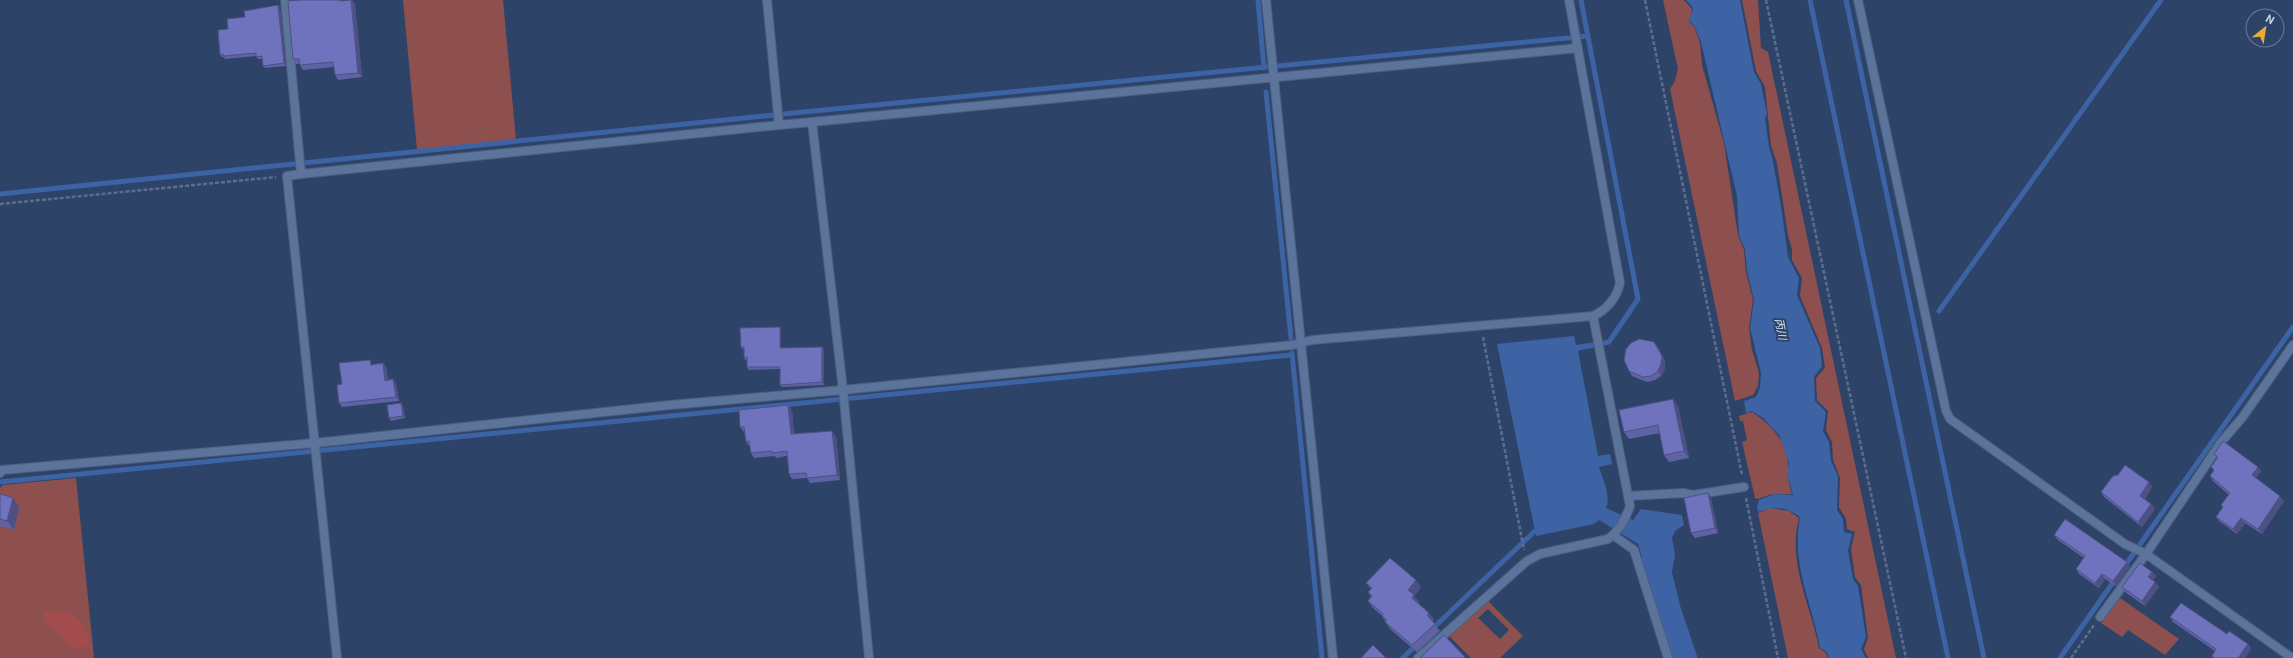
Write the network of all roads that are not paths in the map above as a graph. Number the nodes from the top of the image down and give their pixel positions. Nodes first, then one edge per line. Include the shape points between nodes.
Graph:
1 (285, 0) edge
2 (766, 0) edge
3 (1266, 0) edge
4 (1569, 0) edge
5 (1858, 0) edge
6 (1576, 41) junction
7 (1273, 71) junction
8 (778, 119) junction
9 (812, 122) junction
10 (301, 167) junction
11 (1593, 316) junction
12 (1301, 343) junction
13 (2293, 345) edge
14 (843, 396) junction
15 (316, 449) junction
16 (0, 473) edge
17 (1744, 487) road end
18 (1628, 496) junction
19 (1615, 533) junction
20 (2143, 553) junction
21 (2100, 617) road end
22 (336, 658) edge
23 (869, 658) edge
24 (1333, 658) edge
25 (1418, 658) edge
26 (1668, 658) edge
27 (2292, 658) edge

1 - 10 street
2 - 8 street
3 - 7 street
4 - 6 street
5 - 20 street via 1946,411 1950,419 2132,548
6 - 7 street
6 - 11 street via 1620,283 1604,311
7 - 9 street
7 - 12 street
8 - 9 street
8 - 10 street
9 - 14 street
10 - 15 street via 287,176
11 - 12 street
11 - 18 street
12 - 14 street
12 - 24 street
13 - 20 street
14 - 15 street via 670,405
14 - 23 street
15 - 16 street via 2,470
15 - 22 street
17 - 18 street via 1693,495 1683,493
18 - 19 street via 1630,506
19 - 25 street via 1608,539 1540,554 1527,561
19 - 26 street via 1634,550
20 - 21 street
20 - 27 street

